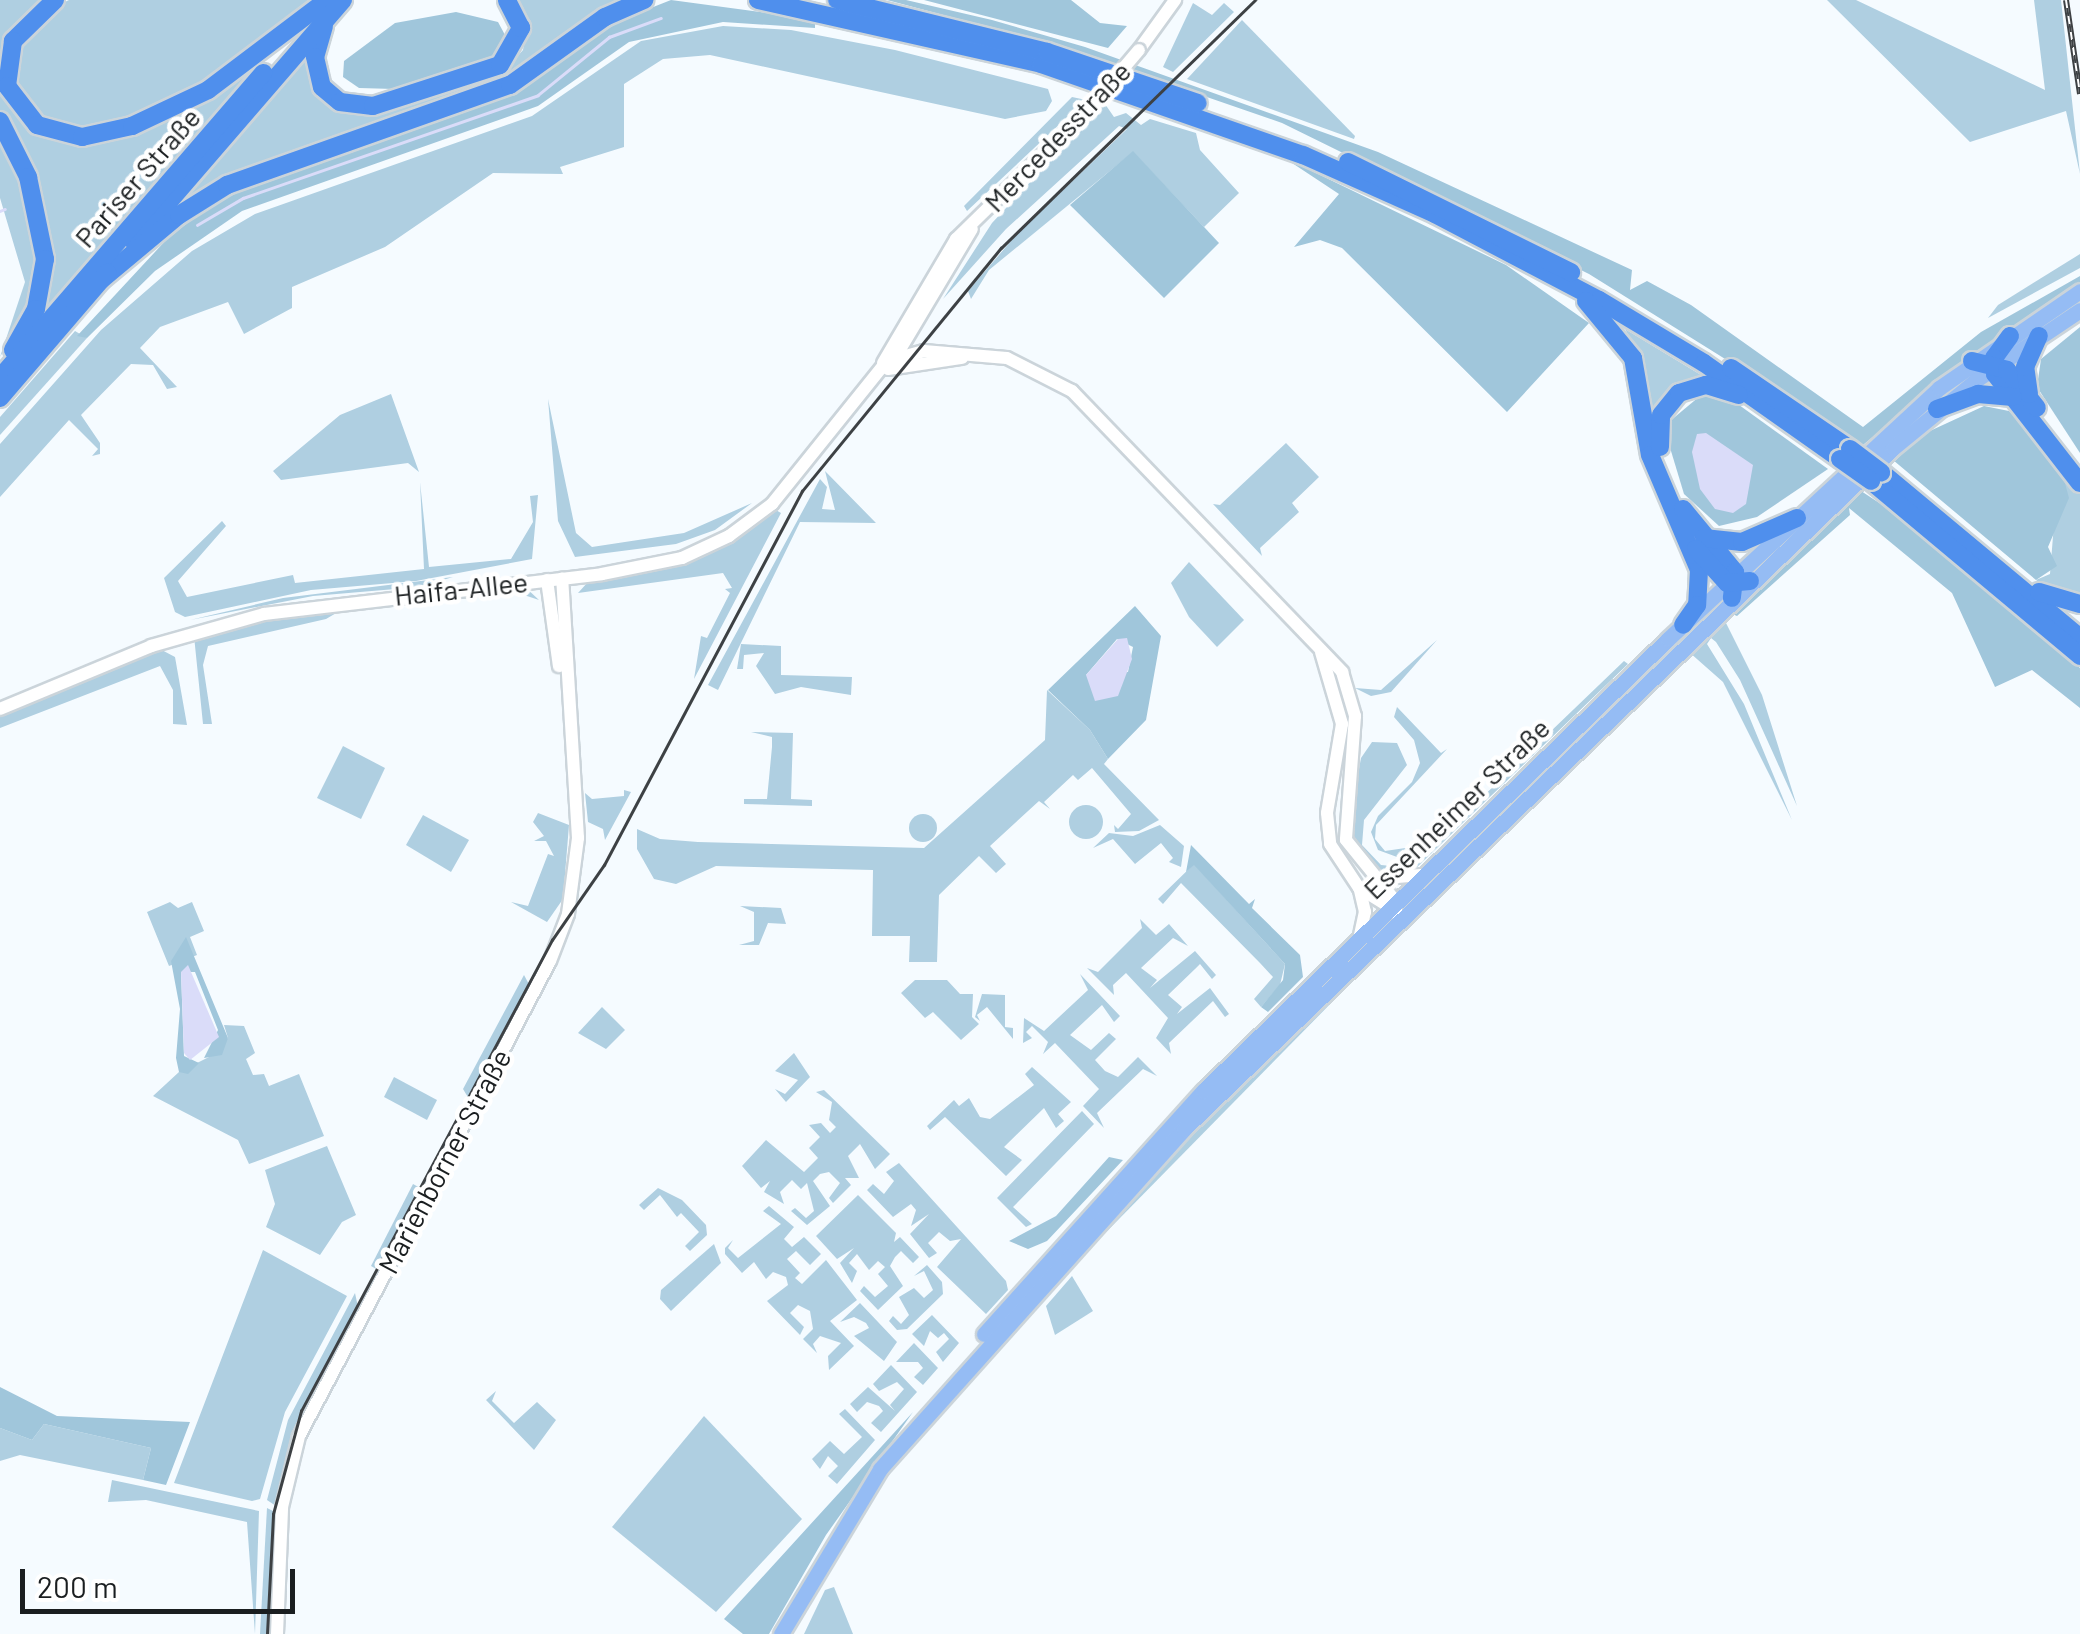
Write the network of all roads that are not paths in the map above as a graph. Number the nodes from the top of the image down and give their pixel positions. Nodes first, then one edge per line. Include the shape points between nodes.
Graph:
1 (55, 0) edge
2 (343, 0) edge
3 (507, 0) edge
4 (644, 0) edge
5 (758, 0) edge
6 (836, 0) edge
7 (1172, 2) edge
8 (324, 10) edge
9 (0, 120) edge
10 (975, 222) junction
11 (101, 280) junction
12 (1568, 284) junction
13 (2080, 291) edge
14 (2080, 310) edge
15 (916, 320) junction
16 (899, 328) junction
17 (2010, 336) junction
18 (2040, 336) junction
19 (934, 350) junction
20 (906, 354) junction
21 (984, 355) junction
22 (1972, 362) junction
23 (1995, 364) junction
24 (882, 369) junction
25 (0, 375) edge
26 (0, 398) edge
27 (2022, 398) junction
28 (1764, 404) junction
29 (1936, 410) junction
30 (1845, 454) junction
31 (2080, 470) edge
32 (1876, 477) junction
33 (2080, 483) edge
34 (1797, 518) junction
35 (1682, 528) junction
36 (1704, 537) junction
37 (2004, 572) junction
38 (562, 578) junction
39 (546, 580) junction
40 (1737, 584) junction
41 (2080, 604) edge
42 (1683, 625) junction
43 (2080, 638) edge
44 (1318, 645) junction
45 (2080, 656) edge
46 (564, 682) junction
47 (0, 709) edge
48 (1421, 876) junction
49 (1374, 880) junction
50 (1359, 888) junction
51 (1395, 911) junction
52 (1360, 935) junction
53 (924, 1418) junction
54 (277, 1634) edge
55 (781, 1634) edge

1 - 8 highway via 18,32 6,76 17,106 37,126 82,137 132,126 208,90
2 - 8 highway
3 - 8 highway via 520,33 500,65 373,106 340,102 317,77
4 - 11 highway via 605,17 510,85 227,185
5 - 12 highway via 972,46 1205,118 1435,214
6 - 30 highway via 1082,63 1372,172 1603,290
7 - 10 street, Mercedesstraße, bridge via 1087,111
8 - 11 highway
8 - 25 highway, Pariser Straße
9 - 25 highway via 28,177 44,259 36,308
10 - 15 street, Mercedesstraße
10 - 16 street, Mercedesstraße via 947,250
11 - 26 highway, Pariser Straße
12 - 28 highway
12 - 35 highway via 1633,358 1650,455
13 - 17 main road, Essenheimer Straße
14 - 18 main road, Essenheimer Straße
15 - 19 street via 920,337
15 - 20 street, Mercedesstraße
16 - 20 street
16 - 24 street, Mercedesstraße
17 - 22 main road, Essenheimer Straße
17 - 23 highway
18 - 23 main road, Essenheimer Straße
18 - 27 highway via 2025,367
19 - 20 street, Haifa-Allee
19 - 21 street, Haifa-Allee
20 - 21 street, Haifa-Allee
20 - 24 street, Haifa-Allee
20 - 24 street, Mercedesstraße
21 - 44 street, Haifa-Allee via 1028,363 1072,391
22 - 23 highway
22 - 34 main road, Essenheimer Straße
23 - 27 highway
23 - 29 main road, Essenheimer Straße
24 - 38 street, Haifa-Allee via 772,504 729,536 653,566
27 - 29 highway via 1978,394
27 - 31 highway
27 - 33 highway
28 - 30 highway
28 - 36 highway via 1699,386 1673,398 1661,416 1666,468
29 - 40 main road, Essenheimer Straße
30 - 32 highway, bridge
32 - 37 highway
32 - 45 highway
34 - 36 highway via 1742,542
34 - 40 main road, Essenheimer Straße
35 - 40 highway
35 - 42 highway via 1700,588
36 - 40 highway
37 - 41 highway via 2051,600
37 - 43 highway
38 - 39 street, Haifa-Allee
38 - 46 street, Marienborner Straße
39 - 46 street, Marienborner Straße
39 - 47 street, Haifa-Allee via 334,601 247,618 150,646
40 - 42 main road, Essenheimer Straße
40 - 51 main road, Essenheimer Straße
42 - 48 main road, Essenheimer Straße
44 - 49 street, Haifa-Allee via 1342,672 1353,700 1344,830 1354,857
44 - 50 street, Haifa-Allee via 1341,714 1330,844
46 - 54 street, Marienborner Straße via 578,847 568,914 550,961 306,1421 282,1507
48 - 49 street
48 - 51 main road, Essenheimer Straße
49 - 51 street, Haifa-Allee
50 - 51 street, Haifa-Allee
50 - 52 street via 1365,912
51 - 52 main road, Essenheimer Straße
51 - 53 main road, Essenheimer Straße via 1136,1178
52 - 53 main road, Essenheimer Straße via 1081,1219 948,1378
53 - 55 main road, Essenheimer Straße via 850,1514

